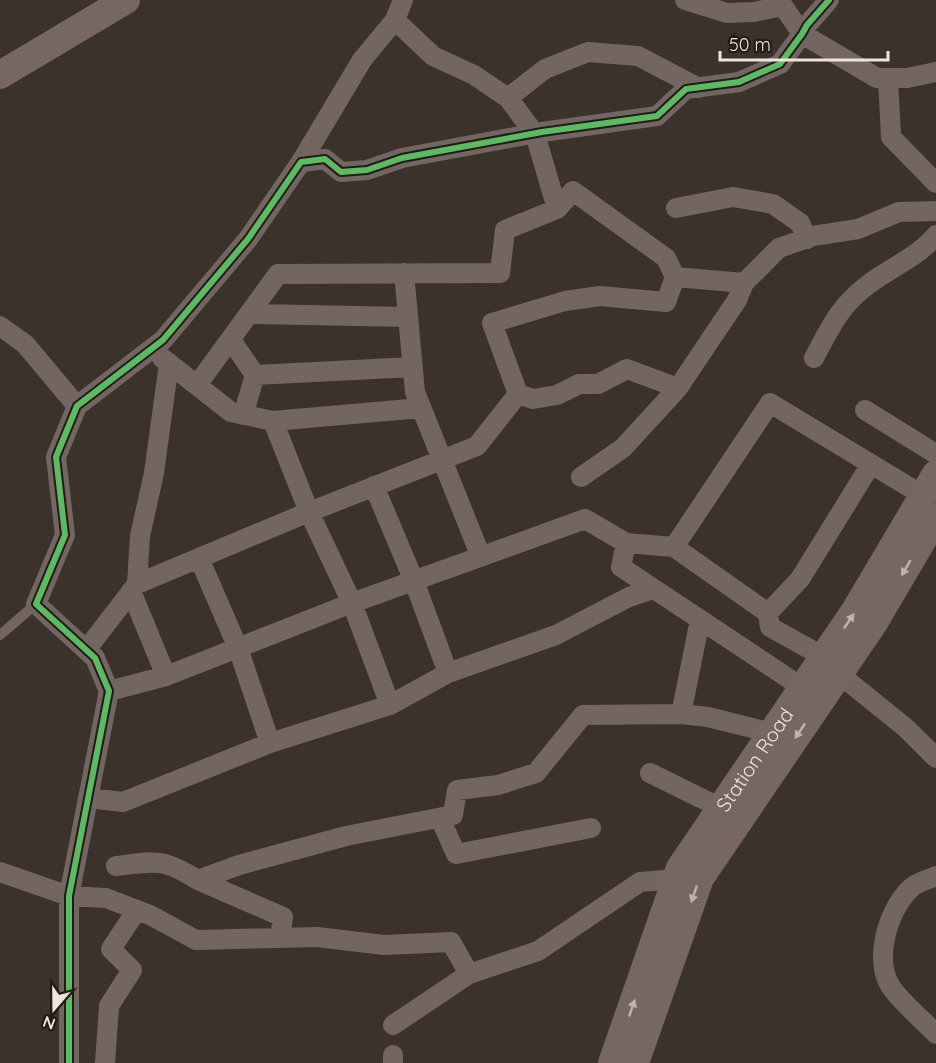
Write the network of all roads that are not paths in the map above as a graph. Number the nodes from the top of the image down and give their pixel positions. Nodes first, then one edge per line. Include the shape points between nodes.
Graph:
1 (403, 0) edge
2 (685, 0) edge
3 (829, 0) edge
4 (118, 2) edge
5 (781, 3) edge
6 (396, 20) junction
7 (802, 34) junction
8 (936, 72) edge
9 (0, 75) edge
10 (888, 78) junction
11 (699, 88) junction
12 (507, 98) junction
13 (535, 134) junction
14 (301, 162) junction
15 (936, 183) edge
16 (676, 208) dead end
17 (557, 209) junction
18 (936, 211) edge
19 (936, 235) edge
20 (807, 239) junction
21 (404, 273) junction
22 (675, 277) junction
23 (744, 283) junction
24 (249, 314) junction
25 (408, 317) junction
26 (0, 326) edge
27 (231, 340) junction
28 (151, 349) junction
29 (814, 358) dead end
30 (169, 363) junction
31 (413, 367) junction
32 (255, 375) junction
33 (197, 385) junction
34 (678, 388) junction
35 (518, 394) junction
36 (77, 406) junction
37 (422, 408) junction
38 (865, 410) dead end
39 (243, 415) junction
40 (273, 421) junction
41 (936, 454) edge
42 (441, 459) junction
43 (871, 464) junction
44 (581, 477) dead end
45 (374, 486) junction
46 (932, 496) edge
47 (309, 512) junction
48 (626, 543) junction
49 (674, 547) junction
50 (481, 557) junction
51 (199, 558) junction
52 (414, 581) junction
53 (134, 588) junction
54 (653, 589) junction
55 (352, 603) junction
56 (36, 604) junction
57 (768, 613) junction
58 (700, 620) junction
59 (0, 635) edge
60 (237, 648) junction
61 (86, 650) junction
62 (831, 665) junction
63 (448, 673) junction
64 (166, 676) junction
65 (803, 688) junction
66 (109, 691) junction
67 (390, 705) junction
68 (681, 714) junction
69 (772, 733) junction
70 (270, 743) junction
71 (936, 758) edge
72 (650, 773) dead end
73 (89, 798) junction
74 (722, 808) junction
75 (440, 818) junction
76 (591, 828) dead end
77 (116, 866) dead end
78 (0, 872) edge
79 (936, 876) edge
80 (676, 879) junction
81 (198, 880) junction
82 (69, 896) junction
83 (137, 910) junction
84 (280, 937) junction
85 (469, 974) junction
86 (393, 1025) dead end
87 (936, 1034) edge
88 (69, 1063) edge
89 (105, 1063) edge
90 (612, 1063) edge
91 (635, 1063) edge

1 - 6 street
2 - 5 street via 727,13 754,12
3 - 7 street
4 - 9 street
5 - 7 street
6 - 12 street via 433,56 474,75
6 - 14 street via 362,60
7 - 10 street via 877,78
7 - 11 street via 780,64 739,82
8 - 10 street
10 - 15 street via 891,137
11 - 12 street via 638,56 588,51 545,69
11 - 13 street via 686,89 657,116
12 - 13 street
13 - 14 street via 402,158 367,170 341,172 325,159
13 - 17 street
14 - 28 street via 248,238 163,340
16 - 20 street via 734,197 773,204 800,223
17 - 21 street via 506,230 500,273
17 - 22 street via 573,191 666,258
18 - 20 street via 899,212 858,229
19 - 29 street via 916,255 870,283 844,305
20 - 23 street via 779,248
21 - 24 street via 278,274
21 - 25 street
22 - 23 street
22 - 35 street via 666,302 600,296 565,301 492,323
23 - 34 street
24 - 25 street
24 - 27 street
25 - 31 street
26 - 36 street via 25,345
27 - 32 street
27 - 33 street
28 - 30 street
28 - 36 street
30 - 33 street
30 - 53 street
31 - 32 street
31 - 37 street via 415,392
32 - 39 street
33 - 39 street via 231,412
34 - 35 street via 627,369 598,384 579,384 557,395 533,399
34 - 44 street via 623,448
35 - 42 street via 477,446
36 - 56 street via 56,458 65,535
37 - 40 street
37 - 42 street
38 - 41 street
39 - 40 street
40 - 47 street
42 - 45 street
42 - 50 street
43 - 46 street
43 - 49 street via 770,403
43 - 57 street via 800,579
45 - 47 street
45 - 52 street
46 - 62 street, Station Road via 875,621
47 - 51 street
47 - 55 street
48 - 49 street
48 - 50 street via 585,519
48 - 54 street via 621,567
49 - 57 street
50 - 52 street
51 - 53 street
51 - 60 street
52 - 55 street
52 - 63 street
53 - 61 street
53 - 64 street
54 - 58 street
54 - 63 street via 629,597 556,635
55 - 60 street
55 - 67 street
56 - 59 lane
56 - 61 street
57 - 62 street via 771,627
58 - 65 street
58 - 68 street
60 - 64 street
60 - 70 street
61 - 66 street via 95,658
62 - 65 street, Station Road
62 - 71 street
62 -> 91 street, Station Road via 700,878
63 - 67 street
64 - 66 street
65 - 69 street, Station Road
66 - 73 street
67 - 70 street
68 - 69 street
68 - 75 street via 583,715 536,773 498,785 457,790 453,815
69 - 74 street, Station Road
70 - 73 street via 123,802
72 - 74 street
73 - 82 street
74 - 80 street, Station Road
75 - 76 street via 456,854
75 - 81 street via 346,836
77 - 81 street via 157,861 175,866
78 - 82 street
79 - 87 street via 912,886 898,902 889,922 883,954 890,986
80 - 85 street via 640,882 538,951
90 -> 80 street, Station Road
81 - 84 street via 283,917
82 - 83 street via 106,898
82 - 88 street
83 - 84 street via 196,940
83 - 89 street via 111,949 132,970 109,1006
84 - 85 street via 384,945 451,942
85 - 86 street

